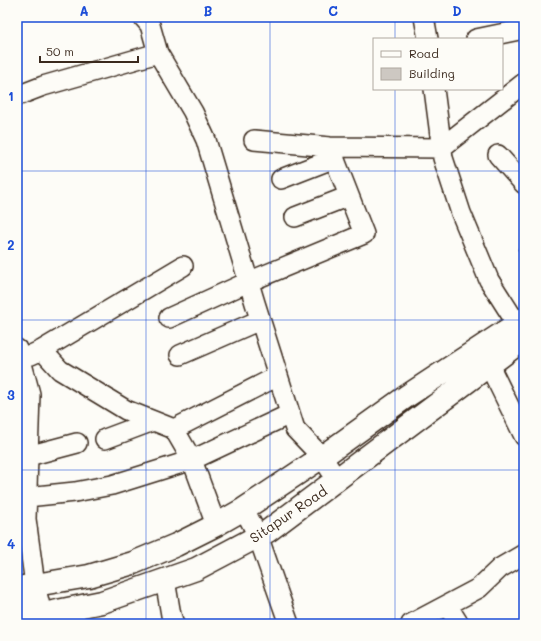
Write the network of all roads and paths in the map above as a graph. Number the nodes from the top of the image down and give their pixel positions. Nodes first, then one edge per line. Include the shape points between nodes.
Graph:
1 (143, 17) edge
2 (424, 17) edge
3 (524, 29) edge
4 (428, 38) edge
5 (481, 38) edge
6 (158, 53) junction
7 (524, 83) edge
8 (434, 90) edge
9 (17, 96) edge
10 (254, 140) dead end
11 (441, 148) junction
12 (332, 152) junction
13 (498, 155) dead end
14 (281, 179) dead end
15 (524, 184) edge
16 (349, 196) junction
17 (295, 217) dead end
18 (183, 266) dead end
19 (248, 282) junction
20 (169, 318) dead end
21 (260, 320) junction
22 (522, 327) edge
23 (42, 350) junction
24 (180, 355) dead end
25 (18, 357) edge
26 (489, 365) junction
27 (278, 376) junction
28 (290, 414) junction
29 (153, 421) junction
30 (174, 429) junction
31 (524, 436) edge
32 (104, 439) dead end
33 (77, 443) dead end
34 (28, 456) junction
35 (322, 458) junction
36 (192, 460) junction
37 (337, 480) junction
38 (27, 497) junction
39 (244, 509) junction
40 (216, 525) junction
41 (258, 536) junction
42 (524, 554) edge
43 (165, 580) junction
44 (23, 587) edge
45 (447, 605) junction
46 (73, 616) edge
47 (29, 618) edge
48 (174, 624) edge
49 (289, 624) edge
50 (411, 624) edge
51 (459, 624) edge

1 - 6 street via 150,25
2 - 4 street
3 - 5 street
6 - 9 street
6 - 19 street via 193,112 206,140
7 - 11 street
8 - 11 street
10 - 12 street
11 - 12 street
11 - 22 street via 461,213 488,280
12 - 14 street
12 - 16 street
13 - 15 street
16 - 17 street
16 - 19 street via 364,234
18 - 23 street
19 - 20 street
19 - 21 street
21 - 24 street
21 - 27 street
22 - 26 main road, Sitapur Road
22 - 35 main road, Sitapur Road via 407,396
23 - 25 street
23 - 29 street via 60,370 126,410
25 - 34 street via 30,394
26 - 31 street
26 - 37 main road, Sitapur Road
27 - 28 street
27 - 30 street
28 - 35 street via 295,429
28 - 36 street
29 - 30 street
29 - 32 street
30 - 36 street
33 - 34 street
34 - 38 street
35 - 37 street
35 - 39 main road, Sitapur Road
36 - 38 street via 112,485
36 - 40 street
37 - 41 main road, Sitapur Road
38 - 44 street
39 - 40 main road, Sitapur Road
39 - 41 street
40 - 44 main road, Sitapur Road via 133,563 89,576
41 - 43 main road, Sitapur Road via 196,569
41 - 49 street
42 - 45 street via 500,568 479,588
43 - 46 main road, Sitapur Road via 102,602
43 - 48 street
44 - 47 street
45 - 50 street
45 - 51 street
46 - 47 main road, Sitapur Road

